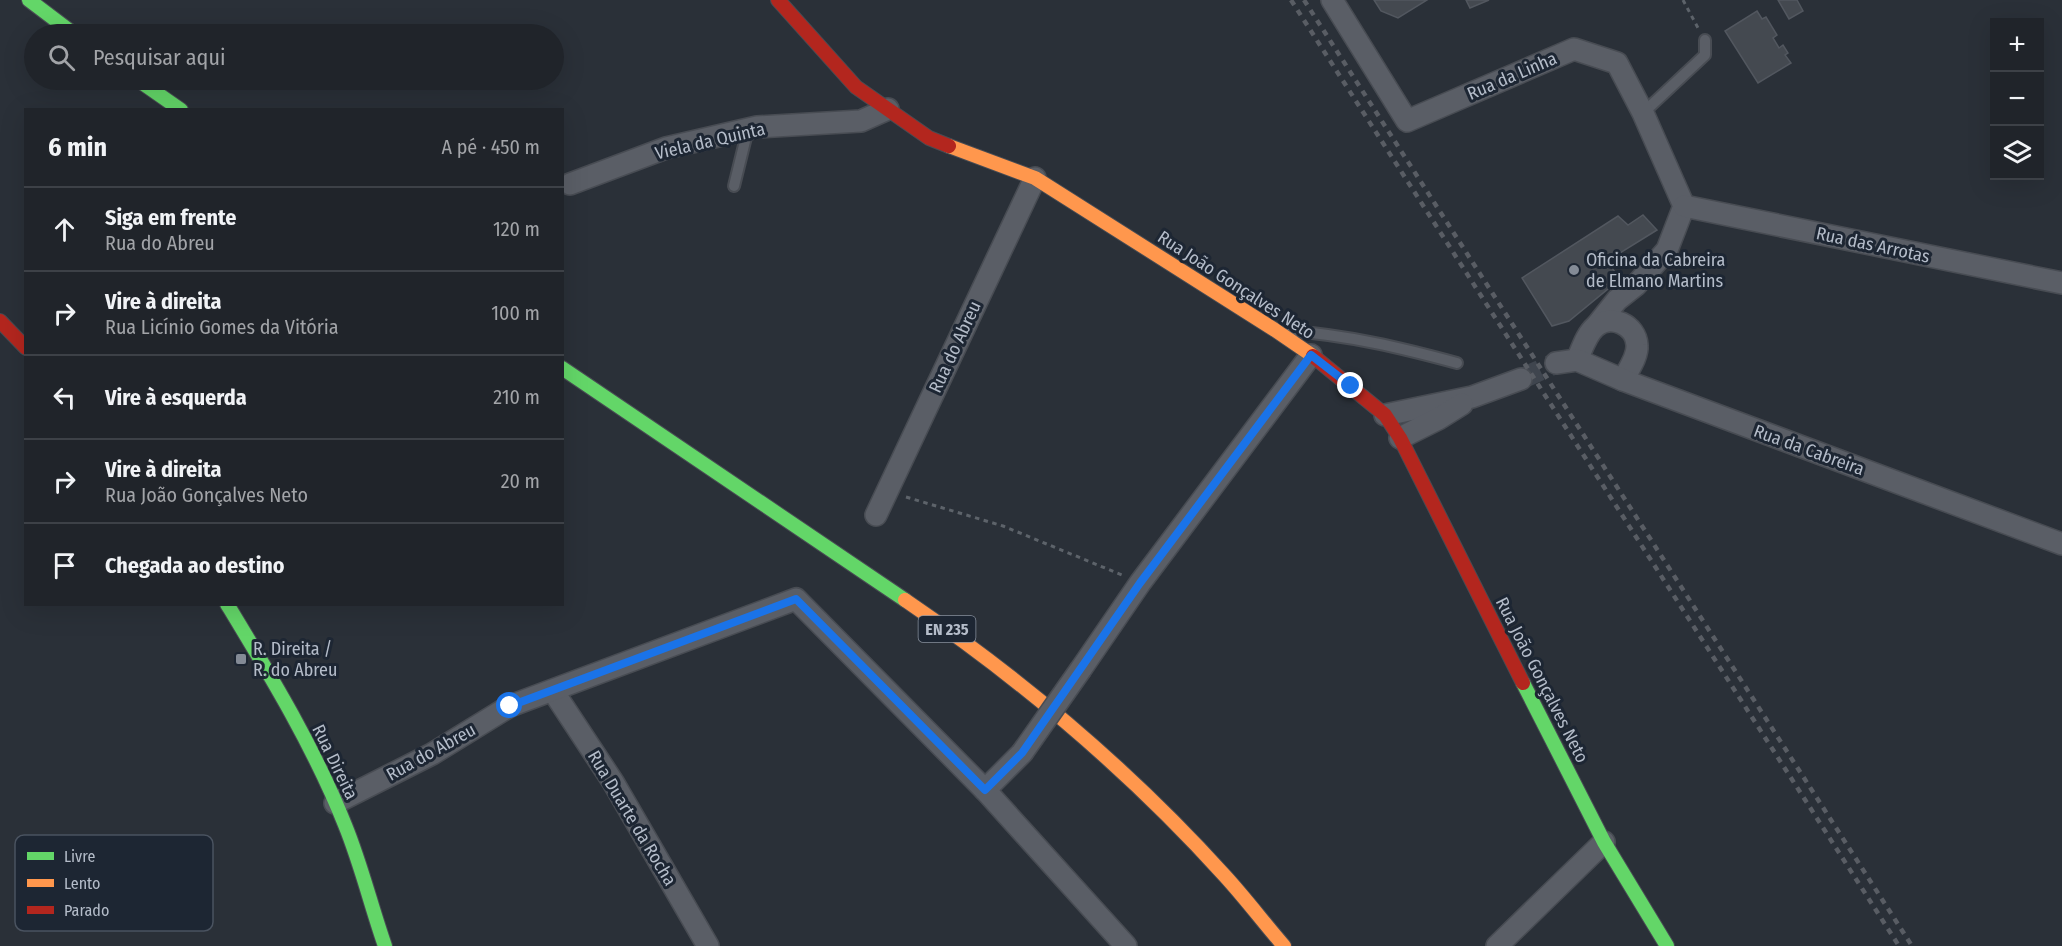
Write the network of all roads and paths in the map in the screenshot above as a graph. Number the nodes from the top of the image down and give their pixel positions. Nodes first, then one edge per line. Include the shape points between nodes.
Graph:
1 (30, 0) edge
2 (778, 0) edge
3 (1332, 0) edge
4 (1683, 0) edge
5 (61, 24) edge
6 (1705, 40) joint
7 (152, 90) edge
8 (178, 108) edge
9 (888, 109) junction
10 (1643, 113) junction
11 (748, 129) junction
12 (1035, 178) junction
13 (570, 184) dead end
14 (734, 186) dead end
15 (1684, 206) junction
16 (2062, 283) edge
17 (1636, 285) junction
18 (0, 321) edge
19 (1597, 325) junction
20 (1629, 327) junction
21 (1275, 330) junction
22 (24, 346) edge
23 (1311, 355) junction
24 (1457, 363) dead end
25 (564, 369) edge
26 (1521, 379) tunnel mouth
27 (1623, 380) junction
28 (1472, 397) junction
29 (1384, 415) junction
30 (1400, 438) junction
31 (887, 491) junction
32 (876, 515) dead end
33 (2062, 544) edge
34 (1140, 583) junction
35 (227, 606) edge
36 (553, 691) junction
37 (985, 790) junction
38 (335, 803) junction
39 (1604, 842) junction
40 (385, 946) edge
41 (708, 946) edge
42 (1126, 946) edge
43 (1284, 946) edge
44 (1497, 946) edge
45 (1667, 946) edge

1 - 5 main road
2 - 9 main road, Rua João Gonçalves Neto via 856,87
3 - 10 street, Rua da Linha via 1407,121 1574,49 1617,63
4 - 6 path
6 - 10 lane via 1705,55
7 - 8 main road
9 - 11 street, Viela da Quinta via 861,121
9 - 12 main road, Rua João Gonçalves Neto via 929,138
10 - 15 street, Rua da Linha
11 - 13 street, Viela da Quinta via 666,148
11 - 14 lane
12 - 21 main road, Rua João Gonçalves Neto
12 - 31 street, Rua do Abreu
15 - 16 street, Rua das Arrotas
15 - 17 street via 1667,250
17 - 19 street via 1617,300
17 - 20 street
18 - 22 main road
19 - 20 street via 1619,321
19 - 27 street, Rua da Cabreira via 1566,361
20 - 27 street via 1638,348
21 - 23 main road, Rua João Gonçalves Neto
21 - 24 lane via 1328,333
23 - 29 main road, Rua João Gonçalves Neto
23 - 34 street
25 - 43 main road, EN 235 via 944,627 1063,719 1225,876
26 - 28 street
27 - 33 street, Rua da Cabreira
28 - 29 street
28 - 30 street
29 - 30 main road, Rua João Gonçalves Neto
30 - 39 main road, Rua João Gonçalves Neto
31 - 32 street, Rua do Abreu
31 - 34 path via 1003,526
34 - 37 street, bridge via 1022,753
35 - 38 main road, Rua Direita via 312,750
36 - 37 street, Rua do Abreu via 796,599
36 - 38 street, Rua do Abreu via 510,706 432,754
36 - 41 street, Rua Duarte da Rocha via 613,782
37 - 42 street
38 - 40 main road, Rua Direita
39 - 44 street
39 - 45 main road, Rua João Gonçalves Neto

